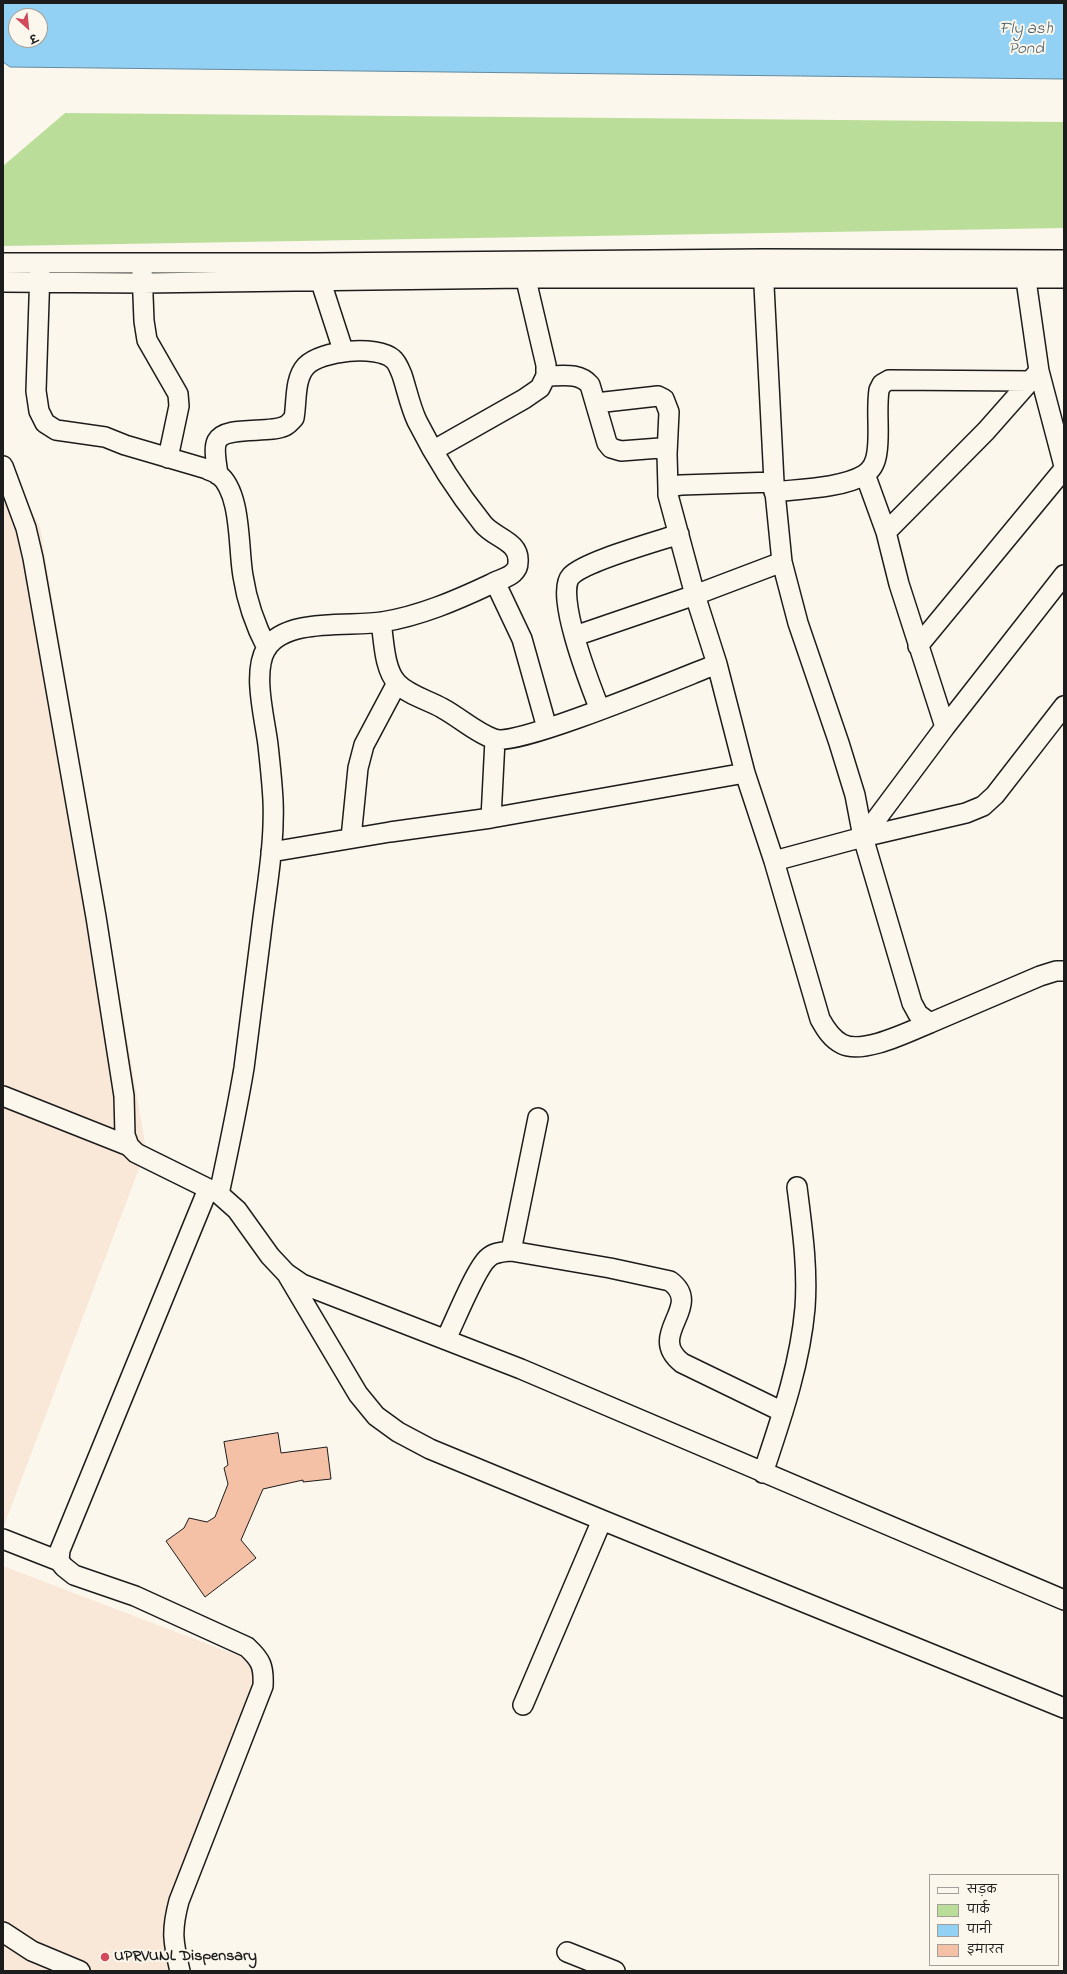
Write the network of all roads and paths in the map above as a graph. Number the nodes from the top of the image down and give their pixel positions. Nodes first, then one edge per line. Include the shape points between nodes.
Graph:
1 (763, 259) junction
2 (1064, 260) edge
3 (3, 263) edge
4 (40, 263) junction
5 (141, 263) junction
6 (315, 263) junction
7 (1024, 269) junction
8 (523, 270) junction
9 (763, 278) junction
10 (1064, 278) edge
11 (3, 282) edge
12 (40, 282) junction
13 (319, 282) junction
14 (142, 283) junction
15 (343, 350) junction
16 (546, 376) junction
17 (1035, 376) junction
18 (596, 403) junction
19 (434, 450) junction
20 (667, 454) junction
21 (168, 458) junction
22 (3, 466) edge
23 (1064, 468) edge
24 (865, 474) junction
25 (218, 475) junction
26 (774, 487) junction
27 (668, 489) junction
28 (886, 532) junction
29 (679, 534) junction
30 (782, 562) junction
31 (1064, 575) edge
32 (495, 582) junction
33 (695, 595) junction
34 (381, 622) junction
35 (576, 636) junction
36 (918, 646) junction
37 (267, 648) junction
38 (716, 664) junction
39 (397, 683) junction
40 (1064, 706) edge
41 (600, 710) junction
42 (945, 727) junction
43 (547, 728) junction
44 (495, 740) junction
45 (745, 773) junction
46 (491, 818) junction
47 (863, 837) junction
48 (351, 838) junction
49 (271, 852) junction
50 (774, 861) junction
51 (1064, 971) edge
52 (930, 1023) junction
53 (3, 1096) edge
54 (538, 1118) dead end
55 (129, 1146) junction
56 (797, 1187) dead end
57 (214, 1191) junction
58 (511, 1251) junction
59 (286, 1273) junction
60 (446, 1339) junction
61 (783, 1412) junction
62 (763, 1473) junction
63 (602, 1520) junction
64 (3, 1539) edge
65 (59, 1561) junction
66 (1064, 1600) edge
67 (523, 1705) dead end
68 (1064, 1708) edge
69 (3, 1932) edge
70 (567, 1952) dead end
71 (80, 1971) edge
72 (180, 1971) edge
73 (615, 1971) edge

1 - 7 street
1 - 8 street
1 - 9 street
2 - 7 street
3 - 4 street
4 - 5 street
4 - 12 street
5 - 6 street
5 - 14 street
6 - 8 street
6 - 13 street
7 - 9 street
7 - 10 street
7 - 17 street
8 - 9 street
8 - 13 street
8 - 16 street via 546,364
9 - 26 street
11 - 12 street
12 - 14 street
12 - 21 street via 36,391 39,411 46,423 56,430 105,437
13 - 14 street
13 - 15 street
14 - 21 street via 147,340 178,394 179,406
15 - 19 street via 380,353 393,358 401,371 417,420
15 - 25 street via 319,357 306,366 298,381 294,418 286,426 274,430 226,433 221,436 216,448
16 - 18 street via 576,376 585,379 590,385
16 - 19 street via 540,388 524,400
17 - 23 street
17 - 24 street via 889,380 882,384 879,390 877,452 874,466
17 - 28 street via 986,431
18 - 20 street via 607,443 611,448 621,451 660,448
18 - 20 street via 658,396 664,400 669,412
19 - 32 street via 472,510 488,530 511,544 517,551 518,567 512,574
20 - 27 street
21 - 25 street via 207,469
22 - 55 street via 26,528 33,558 96,918 124,1096 125,1135
23 - 36 street
24 - 26 street via 839,483
24 - 28 street
25 - 37 street via 228,488 235,505 248,602 258,632
26 - 27 street via 681,485
26 - 30 street
27 - 29 street
28 - 36 street
29 - 33 street
29 - 35 street via 595,563 570,577 566,588 566,604
30 - 33 street
30 - 47 street via 798,622 839,742
31 - 42 street
32 - 34 street via 416,614
32 - 43 street via 522,639
33 - 35 street
33 - 38 street
34 - 37 street via 294,630 278,638
34 - 39 street via 390,670
35 - 41 street via 583,666
36 - 42 street
37 - 49 street via 261,668 260,689 273,802
38 - 41 street
38 - 45 street
39 - 44 street via 458,716
39 - 48 street via 364,745 358,768
40 - 47 street via 995,795 983,806 966,813
41 - 43 street
42 - 47 street
43 - 44 street via 518,737
44 - 46 street
45 - 46 street
45 - 50 street
46 - 48 street
47 - 50 street
47 - 52 street via 912,1003 918,1014
48 - 49 street
49 - 57 street via 244,1068 234,1126
50 - 52 street via 820,1020 829,1035 844,1045 864,1047
51 - 52 street via 1040,976
53 - 55 street
54 - 58 street
55 - 57 street via 136,1153
56 - 61 street via 806,1261 805,1307 800,1349
57 - 59 street via 237,1210 270,1256
57 - 65 street via 60,1550
58 - 60 street via 498,1252 487,1258
58 - 61 street via 610,1268 670,1282 681,1295 678,1314 669,1338 668,1347 674,1357
59 - 60 street via 302,1284
59 - 63 street via 358,1394 376,1416 398,1432 430,1449
60 - 62 street
61 - 62 street
62 - 66 street
63 - 67 street
63 - 68 street
64 - 65 street
65 - 72 street via 74,1575 135,1596 247,1647 259,1658 264,1672 263,1686 173,1922 173,1941
69 - 71 street via 32,1951
70 - 73 street

